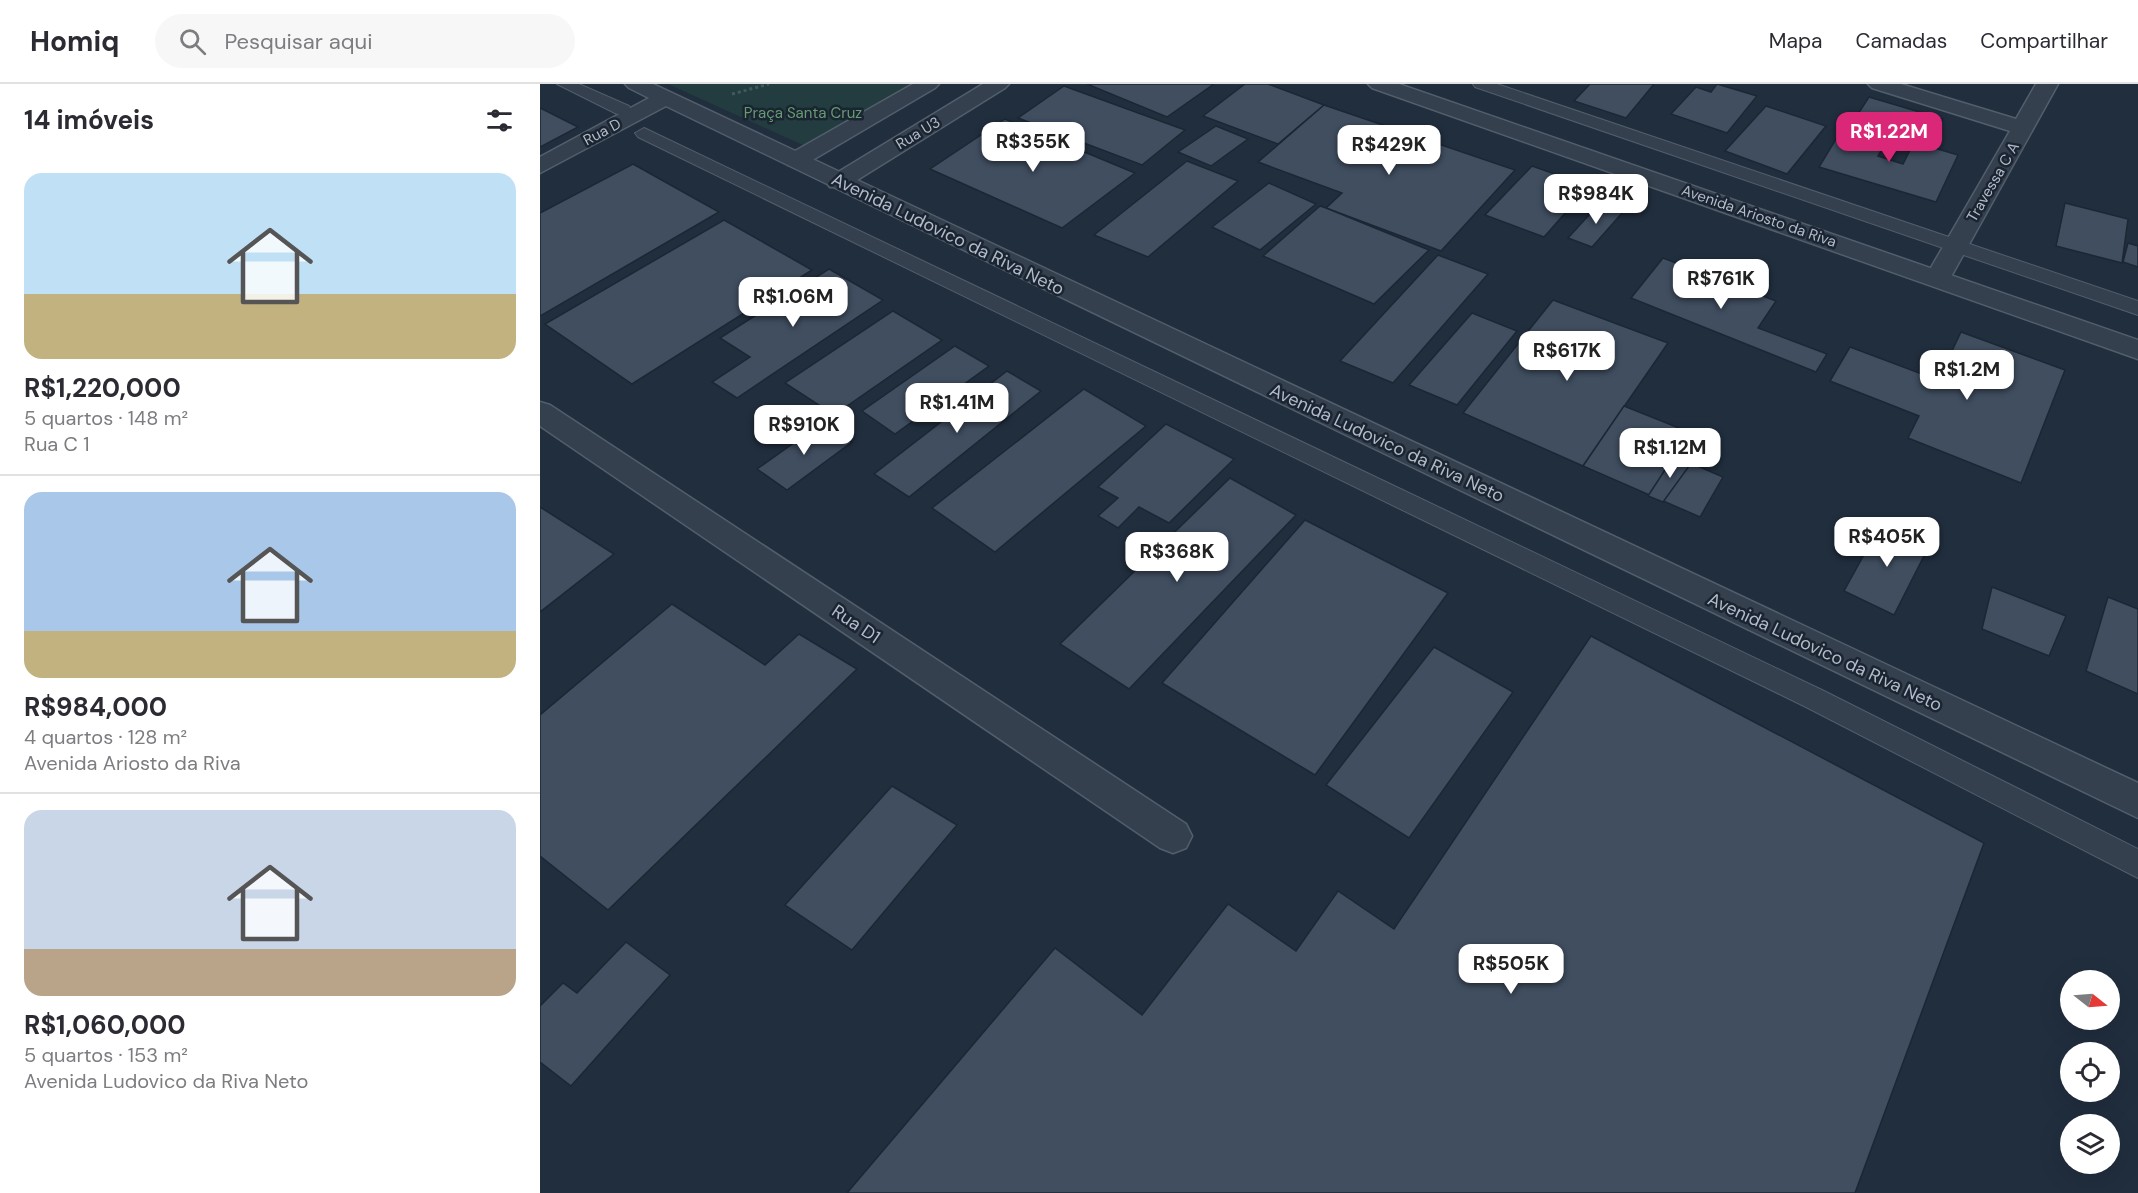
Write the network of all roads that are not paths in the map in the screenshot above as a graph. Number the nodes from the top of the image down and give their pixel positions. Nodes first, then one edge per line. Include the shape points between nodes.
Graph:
1 (565, 84) edge
2 (636, 84) edge
3 (928, 84) edge
4 (998, 84) edge
5 (1379, 84) edge
6 (1481, 84) edge
7 (1879, 84) edge
8 (2047, 84) edge
9 (665, 98) junction
10 (623, 110) dead end
11 (2023, 128) junction
12 (644, 133) dead end
13 (796, 160) junction
14 (540, 165) edge
15 (838, 182) junction
16 (1956, 246) junction
17 (1938, 278) junction
18 (2138, 308) edge
19 (2138, 350) edge
20 (540, 412) edge
21 (2138, 801) edge
22 (1173, 836) dead end
23 (2138, 864) edge

1 - 10 street
2 - 9 street, Avenida Ludovico da Riva Neto
3 - 13 street
4 - 15 street, Rua U3
5 - 17 street, Avenida Ariosto da Riva
6 - 16 street
7 - 11 street
8 - 11 street, Travessa C A
9 - 13 street, Avenida Ludovico da Riva Neto
9 - 14 street, Rua D
11 - 16 street, Travessa C A
12 - 23 street via 1815,699
13 - 15 street, Avenida Ludovico da Riva Neto
15 - 21 street, Avenida Ludovico da Riva Neto
16 - 17 street, Travessa C A
16 - 18 street
17 - 19 street, Avenida Ariosto da Riva
20 - 22 street, Rua D1

